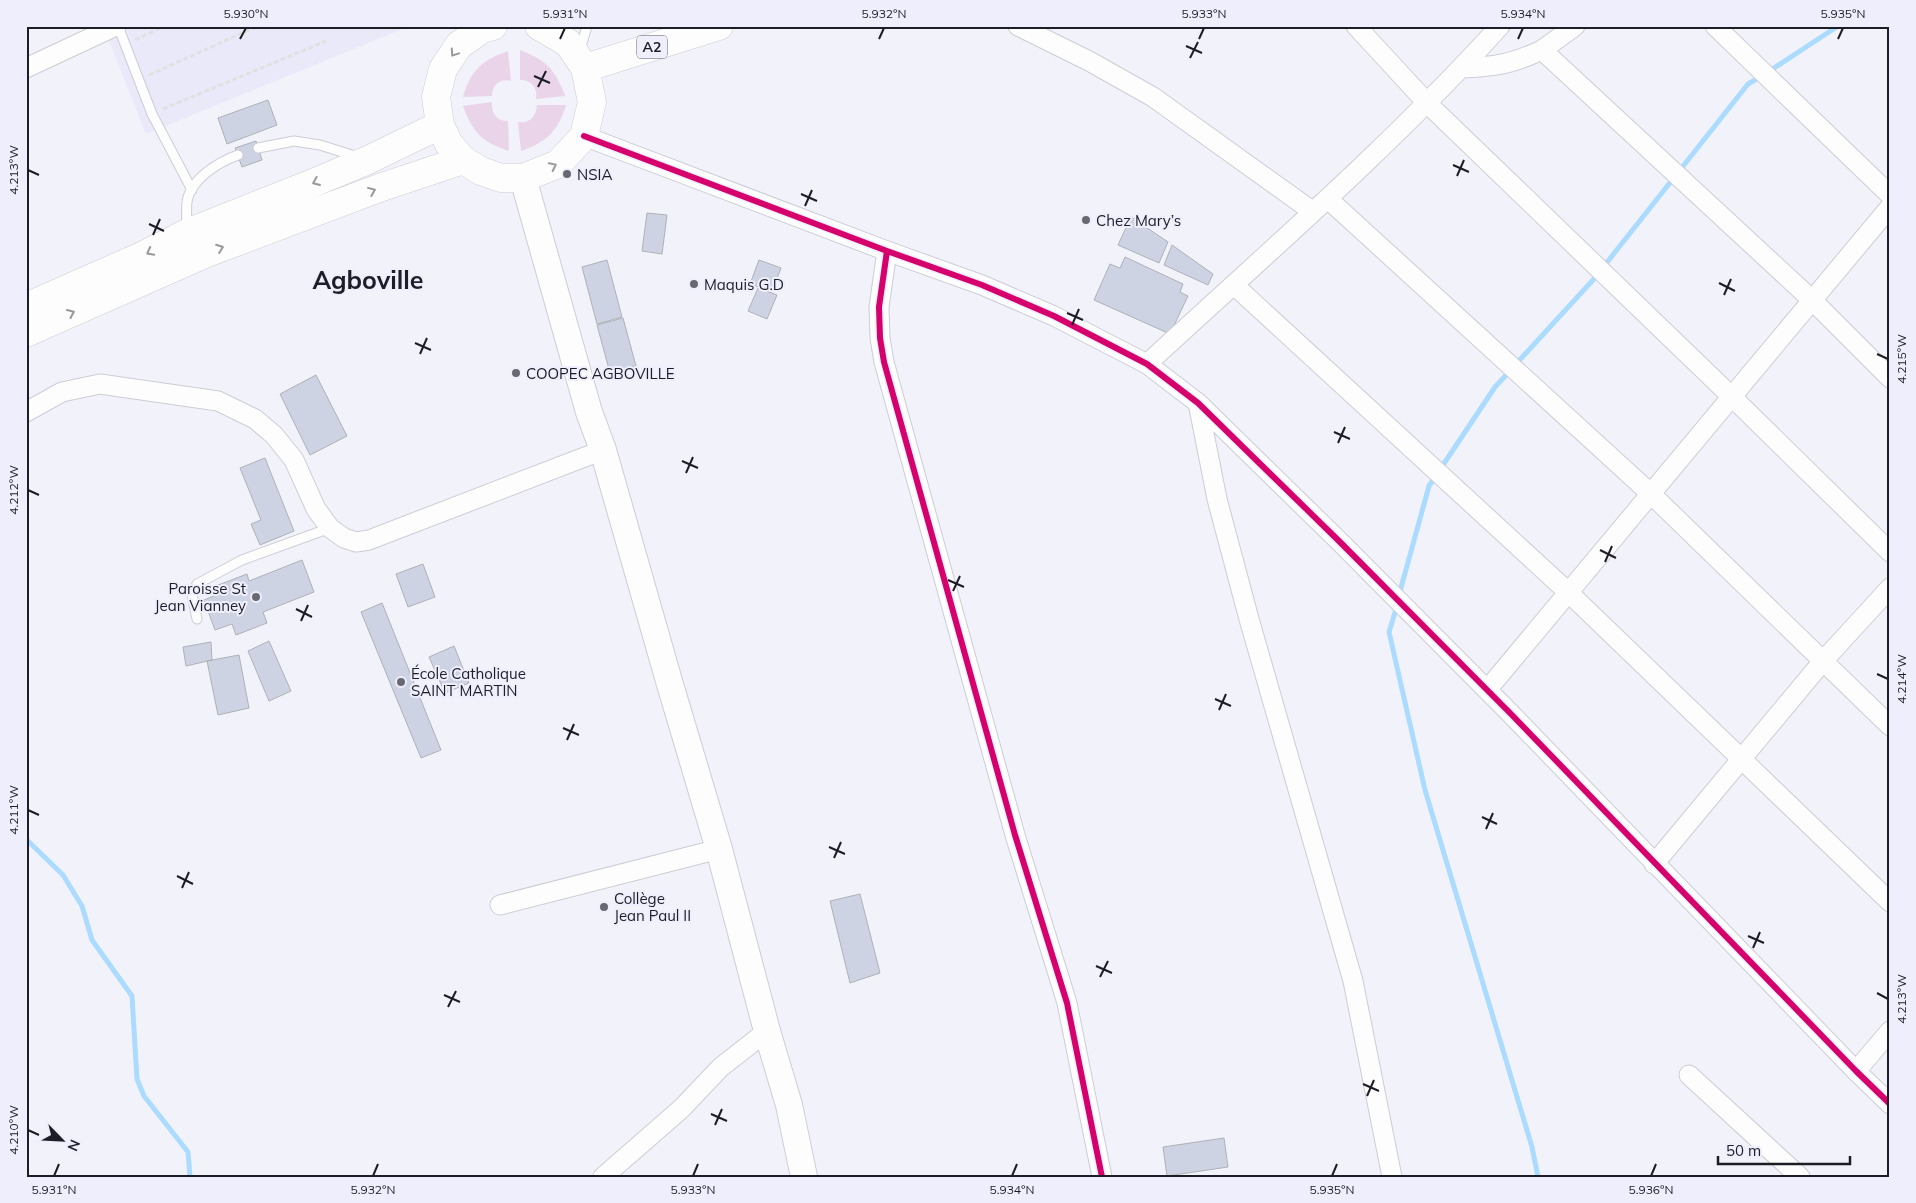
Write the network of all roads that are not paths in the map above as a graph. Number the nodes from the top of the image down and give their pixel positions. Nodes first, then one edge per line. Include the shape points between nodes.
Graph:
1 (117, 26) edge
2 (539, 26) edge
3 (587, 26) edge
4 (719, 26) edge
5 (1018, 26) edge
6 (1356, 26) edge
7 (1500, 26) edge
8 (1575, 26) edge
9 (1715, 26) edge
10 (486, 27) edge
11 (1542, 50) junction
12 (581, 62) junction
13 (26, 68) edge
14 (1461, 68) junction
15 (1428, 104) junction
16 (440, 125) junction
17 (584, 136) junction
18 (258, 148) dead end
19 (238, 156) dead end
20 (368, 160) junction
21 (464, 160) junction
22 (522, 178) junction
23 (192, 190) junction
24 (1890, 195) edge
25 (1328, 199) junction
26 (1890, 207) edge
27 (1312, 211) junction
28 (187, 233) junction
29 (887, 251) junction
30 (1234, 285) junction
31 (1812, 300) junction
32 (26, 307) edge
33 (26, 333) edge
34 (1147, 364) junction
35 (1890, 378) edge
36 (1731, 396) junction
37 (1198, 403) junction
38 (26, 412) edge
39 (603, 450) junction
40 (1650, 493) junction
41 (330, 528) junction
42 (1890, 552) edge
43 (1890, 588) edge
44 (1568, 592) junction
45 (197, 618) dead end
46 (1823, 661) junction
47 (1487, 690) junction
48 (1890, 726) edge
49 (1741, 759) junction
50 (719, 849) junction
51 (1654, 864) junction
52 (1890, 902) edge
53 (500, 905) dead end
54 (1890, 1031) edge
55 (767, 1032) junction
56 (1856, 1071) junction
57 (1689, 1075) dead end
58 (1890, 1104) edge
59 (603, 1177) edge
60 (804, 1177) edge
61 (1102, 1177) edge
62 (1392, 1177) edge
63 (1800, 1177) edge

1 - 13 street
1 - 23 lane via 152,114
2 - 12 main road via 568,43
3 - 12 lane
4 - 12 main road, A2
5 - 27 street via 1090,61 1153,97
6 - 15 street
7 - 14 street
8 - 11 street
9 - 24 street
10 -> 16 main road via 459,45 443,69 436,97
11 - 14 street via 1495,67
11 - 31 street
12 - 17 main road via 592,102
14 - 15 street
15 - 25 street
15 - 36 street
16 - 20 main road
16 - 21 main road via 449,144
22 -> 17 main road via 558,164
17 - 29 street
18 - 20 lane via 294,141 320,145
19 - 23 lane via 205,173
20 -> 28 main road
21 - 22 main road via 501,178
33 -> 21 main road via 207,253 382,187
22 - 39 main road
23 - 28 lane via 187,200
25 - 27 street
25 - 40 street
26 - 31 street
27 - 30 street
28 -> 32 main road
29 - 34 street via 991,288
29 - 61 street via 879,307 884,362 1015,834 1067,1003
30 - 34 street
30 - 44 street
31 - 35 street
31 - 36 street
34 - 37 street
36 - 40 street
36 - 42 street
37 - 47 street
37 - 62 street via 1217,500 1353,981
38 - 41 street via 62,392 100,384 218,401 255,419 274,435 294,460 316,509
39 - 41 street via 368,540 356,542
39 - 50 main road
40 - 44 street
40 - 46 street
41 - 45 lane via 242,560 197,584 192,595
43 - 46 street
44 - 47 street
44 - 49 street
46 - 48 street
46 - 49 street
47 - 51 street
49 - 51 street
49 - 52 street
50 - 53 street
50 - 55 main road
51 - 56 street
54 - 56 street
55 - 59 street via 721,1066 681,1109
55 - 60 main road via 789,1105
56 - 58 street
57 - 63 street

